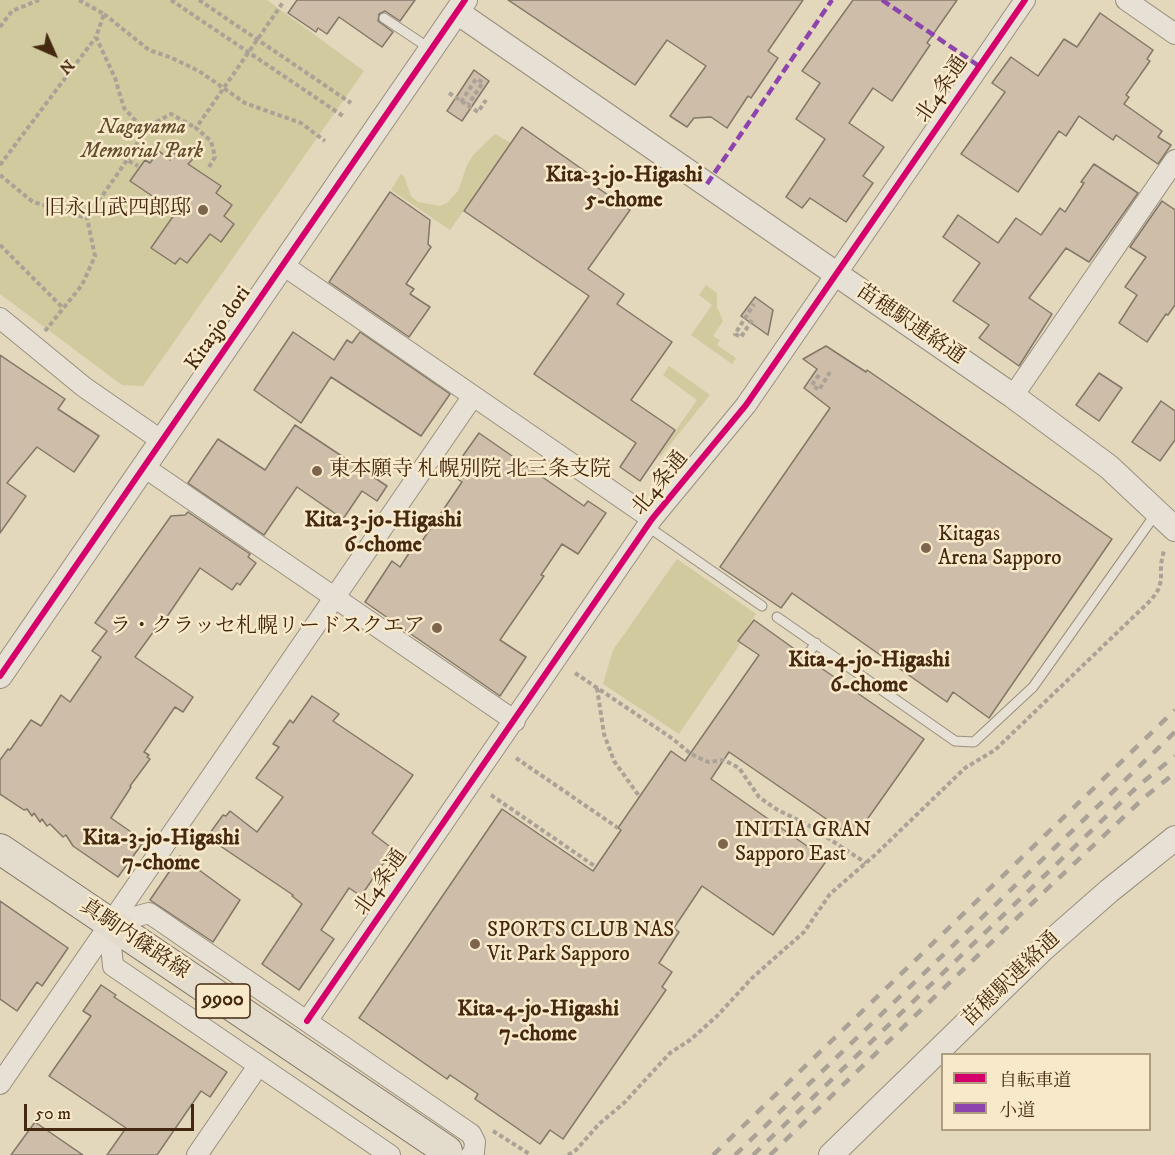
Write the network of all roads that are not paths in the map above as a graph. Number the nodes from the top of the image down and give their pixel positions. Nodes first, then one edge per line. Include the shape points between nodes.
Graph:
1 (1024, 0) edge
2 (1126, 0) edge
3 (461, 6) edge
4 (384, 18) dead end
5 (1175, 34) edge
6 (431, 50) junction
7 (1175, 160) edge
8 (283, 266) junction
9 (837, 275) junction
10 (0, 318) edge
11 (473, 396) junction
12 (1013, 396) junction
13 (162, 441) junction
14 (144, 467) junction
15 (1170, 522) edge
16 (650, 523) junction
17 (334, 597) junction
18 (762, 606) dead end
19 (777, 617) dead end
20 (816, 644) junction
21 (806, 657) dead end
22 (0, 676) edge
23 (515, 721) junction
24 (1175, 838) edge
25 (0, 849) edge
26 (109, 924) junction
27 (307, 1021) junction
28 (258, 1066) junction
29 (0, 1084) edge
30 (459, 1153) edge
31 (197, 1155) edge
32 (390, 1155) edge
33 (831, 1155) edge

1 - 9 street, 北4条通
2 - 5 street
3 - 6 street, Kita3jo dori
3 - 9 street, 苗穂駅連絡通
4 - 6 lane
6 - 8 street, Kita3jo dori
7 - 12 street
8 - 11 street
8 - 13 street, Kita3jo dori
9 - 12 street, 苗穂駅連絡通
9 - 16 street, 北4条通 via 746,405
10 - 13 street via 84,387
11 - 16 street
11 - 17 street
12 - 15 street, 苗穂駅連絡通 via 1109,467
13 - 14 street, Kita3jo dori
14 - 17 street
14 - 22 street, Kita3jo dori
15 - 20 lane via 1033,687 974,742 955,741
16 - 18 lane
16 - 23 street, 北4条通
17 - 23 street
17 - 26 street
19 - 20 lane
20 - 21 lane
23 - 27 street, 北4条通
24 - 33 street, 苗穂駅連絡通 via 1044,948
25 - 26 main road, 真駒内篠路線 / 9900
26 - 27 street via 149,913
26 - 28 street via 113,966
26 - 29 street
26 - 30 main road, 真駒内篠路線 / 9900
27 - 30 street via 471,1134 474,1152
28 - 31 street
28 - 32 street

